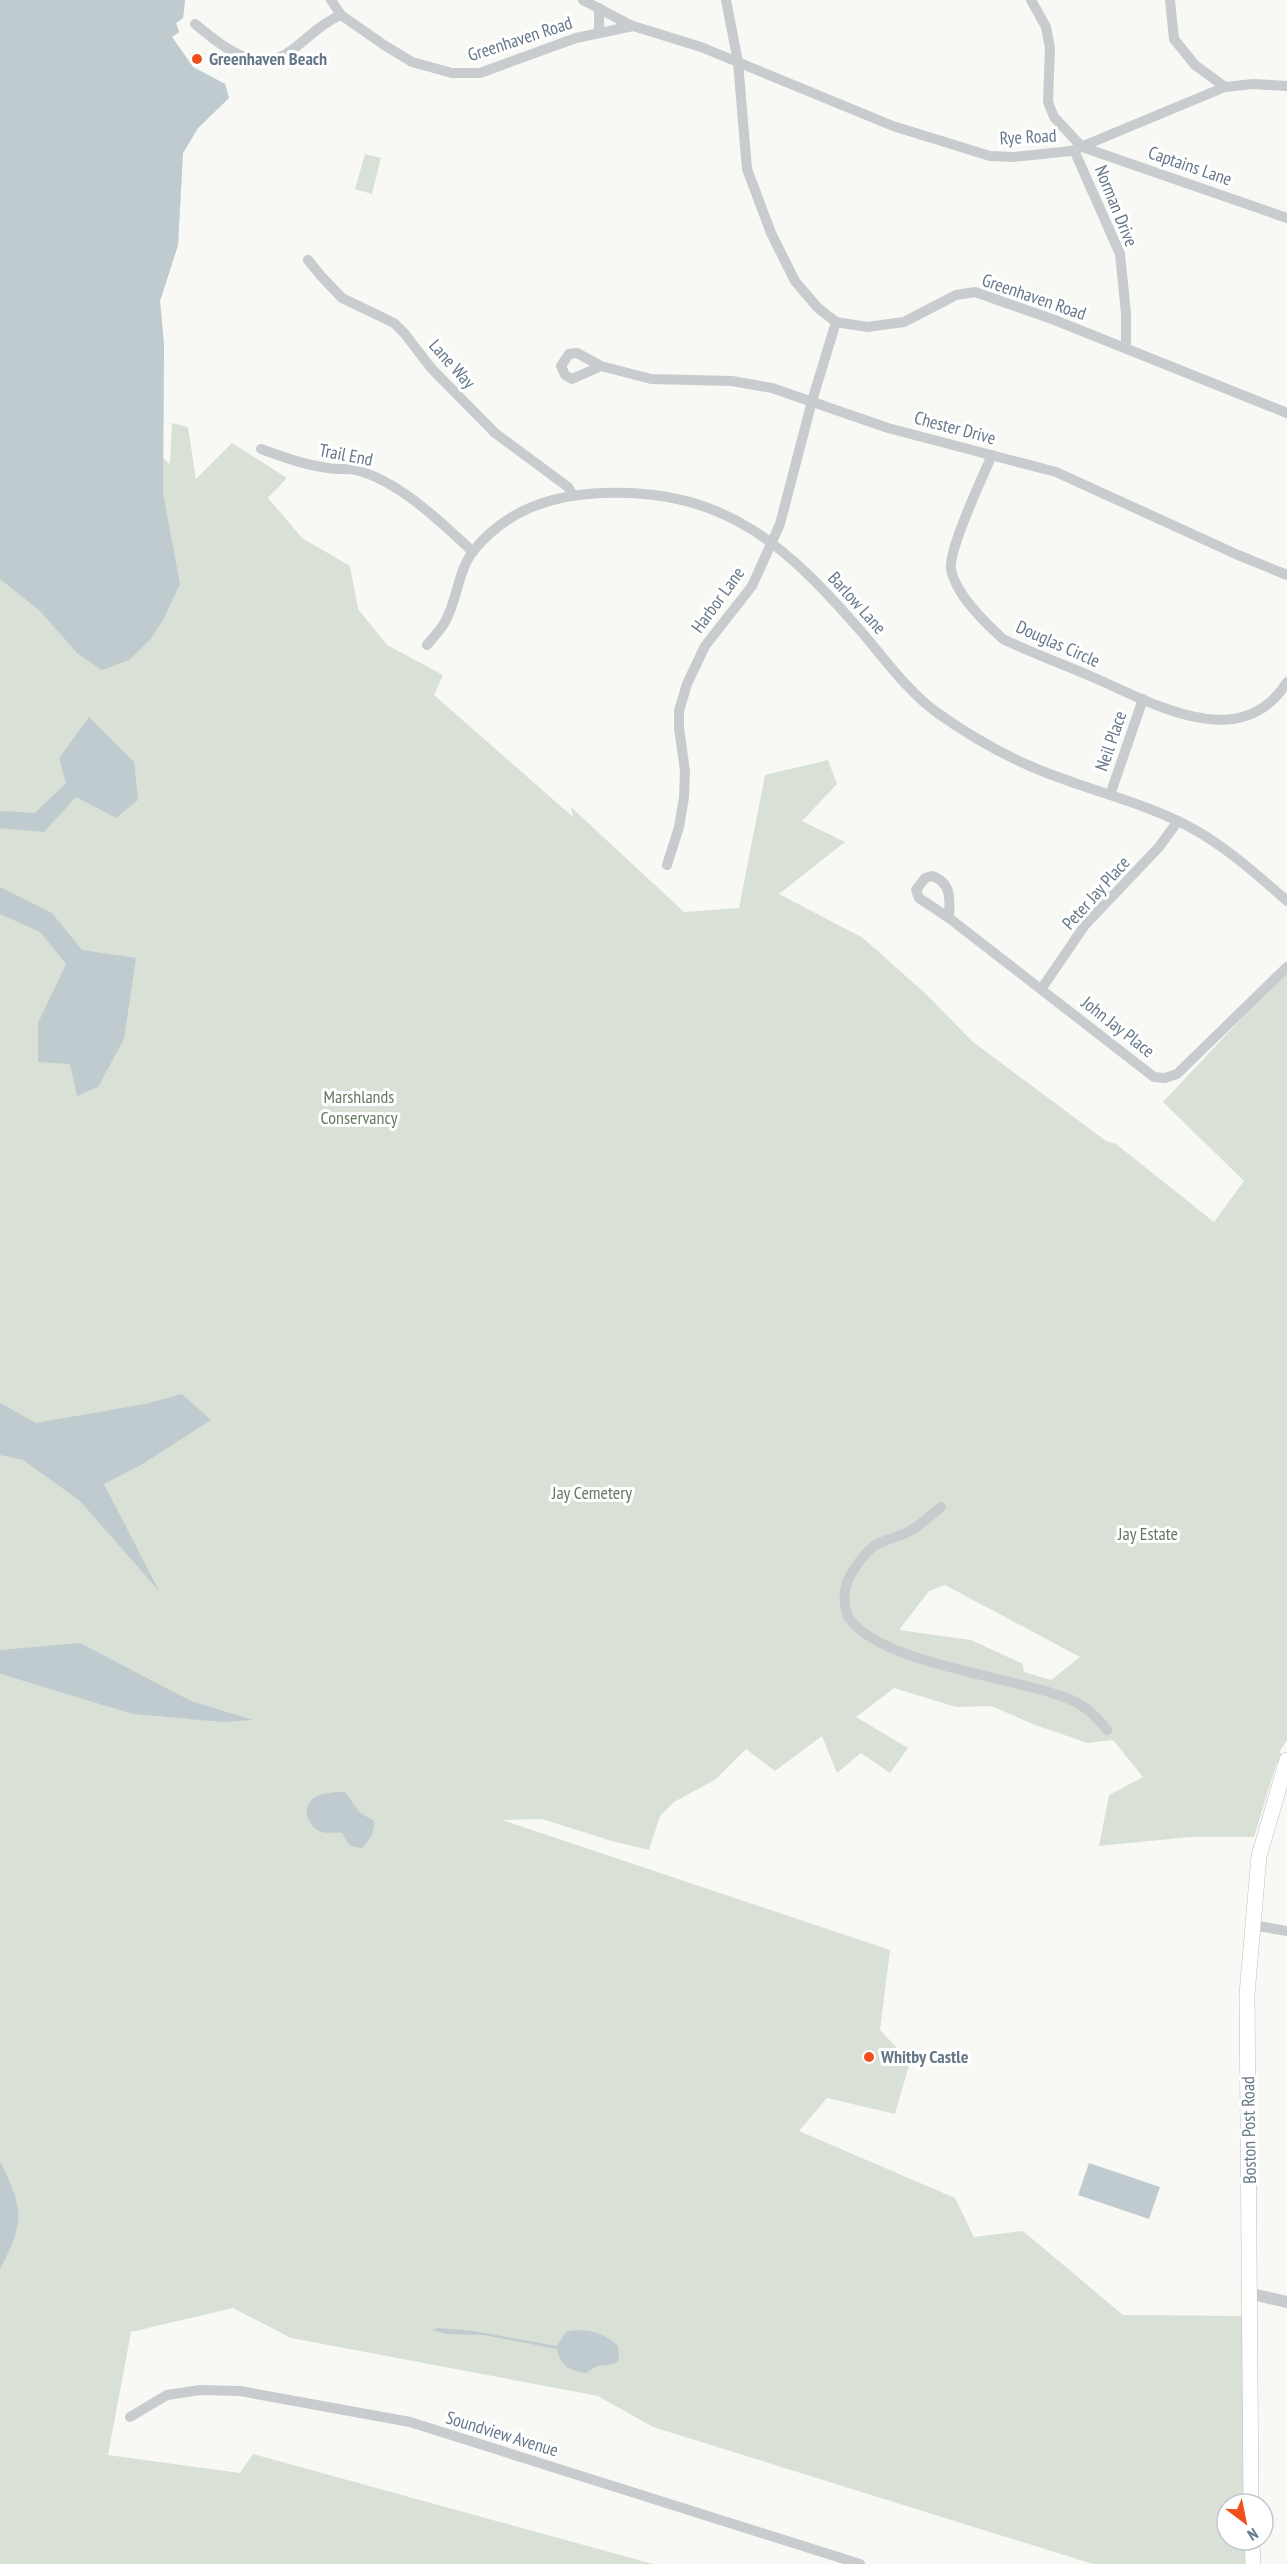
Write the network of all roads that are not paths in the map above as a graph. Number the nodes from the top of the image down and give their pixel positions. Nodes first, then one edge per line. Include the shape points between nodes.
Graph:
1 (331, 0) edge
2 (584, 0) edge
3 (726, 0) edge
4 (1031, 0) edge
5 (1170, 0) edge
6 (599, 14) junction
7 (341, 15) junction
8 (195, 24) dead end
9 (633, 26) junction
10 (599, 32) junction
11 (738, 62) junction
12 (1287, 86) edge
13 (1225, 87) junction
14 (1078, 148) junction
15 (1287, 218) edge
16 (308, 260) dead end
17 (836, 322) junction
18 (1126, 348) junction
19 (601, 366) dead end
20 (812, 401) junction
21 (1287, 413) edge
22 (261, 449) dead end
23 (992, 455) junction
24 (572, 494) junction
25 (771, 543) junction
26 (473, 552) junction
27 (1287, 575) edge
28 (427, 645) dead end
29 (1287, 682) edge
30 (1143, 699) junction
31 (1110, 795) junction
32 (1178, 821) junction
33 (667, 865) dead end
34 (1287, 901) edge
35 (949, 918) dead end
36 (1287, 968) edge
37 (1042, 988) junction
38 (941, 1507) dead end
39 (1107, 1730) dead end
40 (1287, 1760) edge
41 (1252, 1925) junction
42 (1287, 1931) edge
43 (1248, 2293) junction
44 (1287, 2302) edge
45 (130, 2417) dead end
46 (1251, 2492) edge
47 (860, 2564) edge

1 - 7 street, Greenhaven Road
2 - 6 street
3 - 11 street
4 - 14 street, Norman Drive via 1046,27 1050,48 1048,102 1054,117
5 - 13 street via 1174,39 1194,65
6 - 9 street
6 - 10 street, Greenhaven Road
7 - 8 street via 274,60 242,57
7 - 10 street, Greenhaven Road via 412,62 465,74 480,73
9 - 10 street, Greenhaven Road
9 - 11 street, Greenhaven Road
11 - 14 street, Rye Road via 893,126 990,156 1014,157
11 - 17 street via 747,169 771,233 795,281
12 - 13 street, Rye Road
13 - 14 street, Rye Road
14 - 15 street, Captains Lane
14 - 18 street, Norman Drive via 1120,254
16 - 24 street, Lane Way via 342,298 394,323 431,368 495,433 568,487
17 - 18 street, Greenhaven Road via 867,327 904,322 956,296 975,292
17 - 20 street, Harbor Lane
18 - 21 street, Greenhaven Road
19 - 20 street, Chester Drive via 651,379 732,381
20 - 23 street, Chester Drive via 888,428
20 - 25 street, Harbor Lane via 780,525
22 - 26 street, Trail End via 299,462 354,470 381,479 436,518
23 - 27 street, Chester Drive via 1056,472
23 - 30 street, Douglas Circle via 950,567 968,602 1003,639
24 - 25 street, Barlow Lane via 612,492 694,502 739,520
24 - 26 street, Barlow Lane via 531,507 493,532
25 - 31 street, Barlow Lane via 824,589 896,673 937,713 1021,761
25 - 33 street, Harbor Lane via 752,586 705,646 687,684 679,728 684,797
26 - 28 street, Barlow Lane via 459,578 446,620
29 - 30 street, Douglas Circle via 1268,706 1234,720 1173,712
30 - 31 street, Neil Place
31 - 32 street, Barlow Lane
32 - 34 street, Barlow Lane via 1237,858
32 - 37 street, Peter Jay Place via 1160,847 1085,925
35 - 37 street, John Jay Place
36 - 37 street, John Jay Place via 1205,1049 1177,1074 1165,1078 1155,1077
38 - 39 street via 911,1531 874,1546 846,1580 847,1616 878,1643 905,1654 1070,1699 1092,1711
40 - 41 main road, Boston Post Road via 1259,1856
41 - 42 street
41 - 43 main road, Boston Post Road via 1247,1994
43 - 44 street
43 - 46 main road, Boston Post Road
45 - 47 street, Soundview Avenue via 167,2395 200,2390 240,2391 358,2411 410,2422

